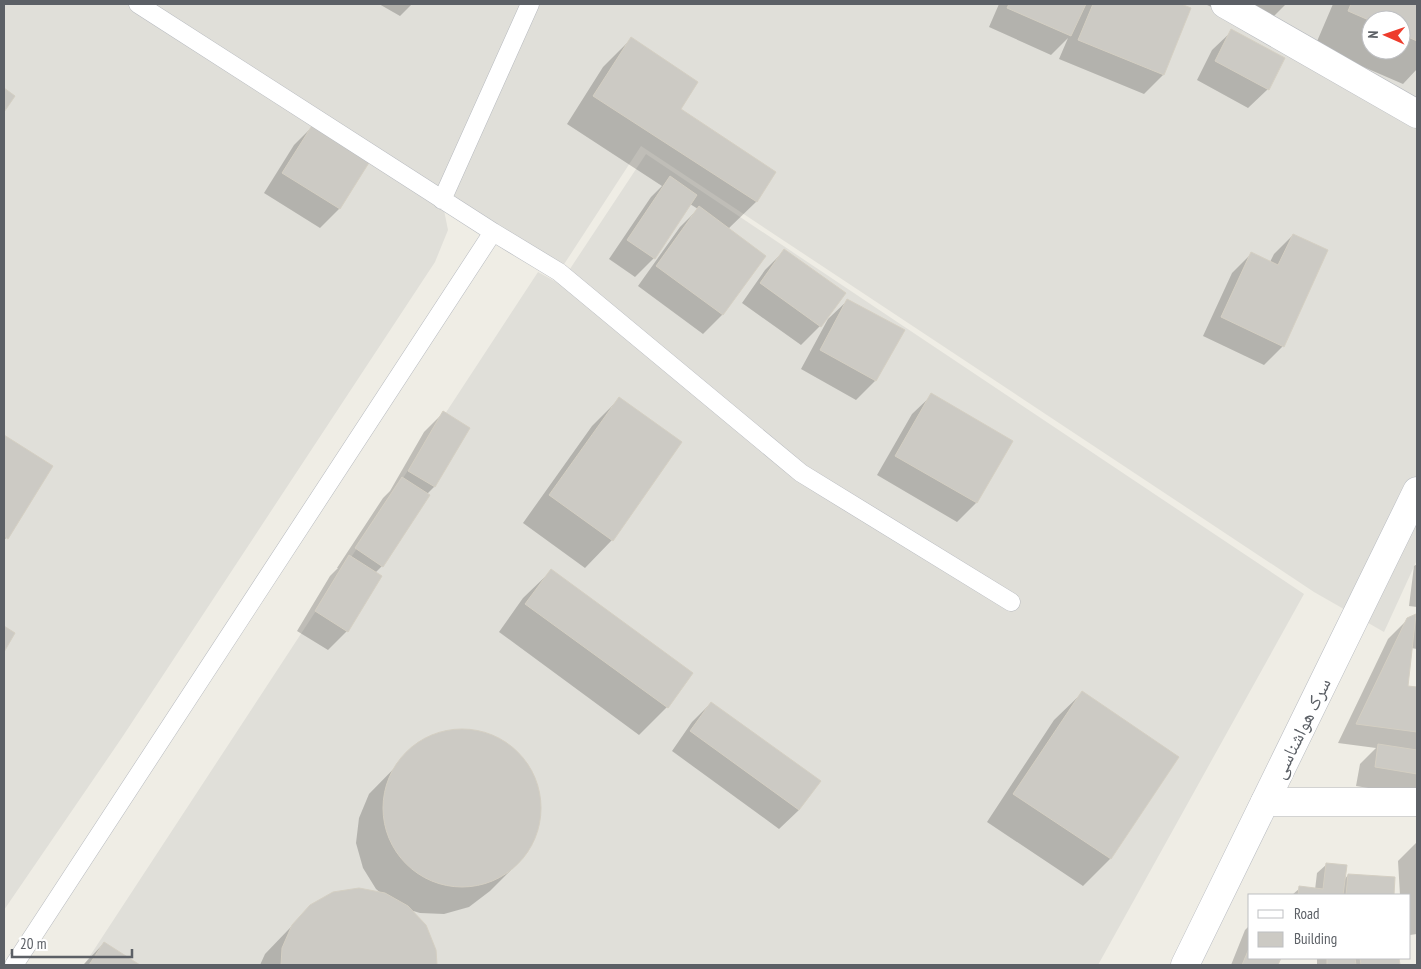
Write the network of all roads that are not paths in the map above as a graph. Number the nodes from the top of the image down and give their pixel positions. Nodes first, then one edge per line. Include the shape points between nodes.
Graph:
1 (138, 4) edge
2 (530, 4) edge
3 (1225, 4) edge
4 (1417, 114) edge
5 (442, 200) junction
6 (493, 232) junction
7 (1417, 491) edge
8 (1011, 602) dead end
9 (1265, 802) junction
10 (1417, 802) edge
11 (14, 965) edge
12 (1185, 965) edge

1 - 5 lane
2 - 5 lane
3 - 4 street
5 - 6 lane
6 - 8 lane via 559,272 801,473
6 - 11 lane
7 - 9 street, سرک هواشناسی
9 - 10 street
9 - 12 street, سرک هواشناسی

